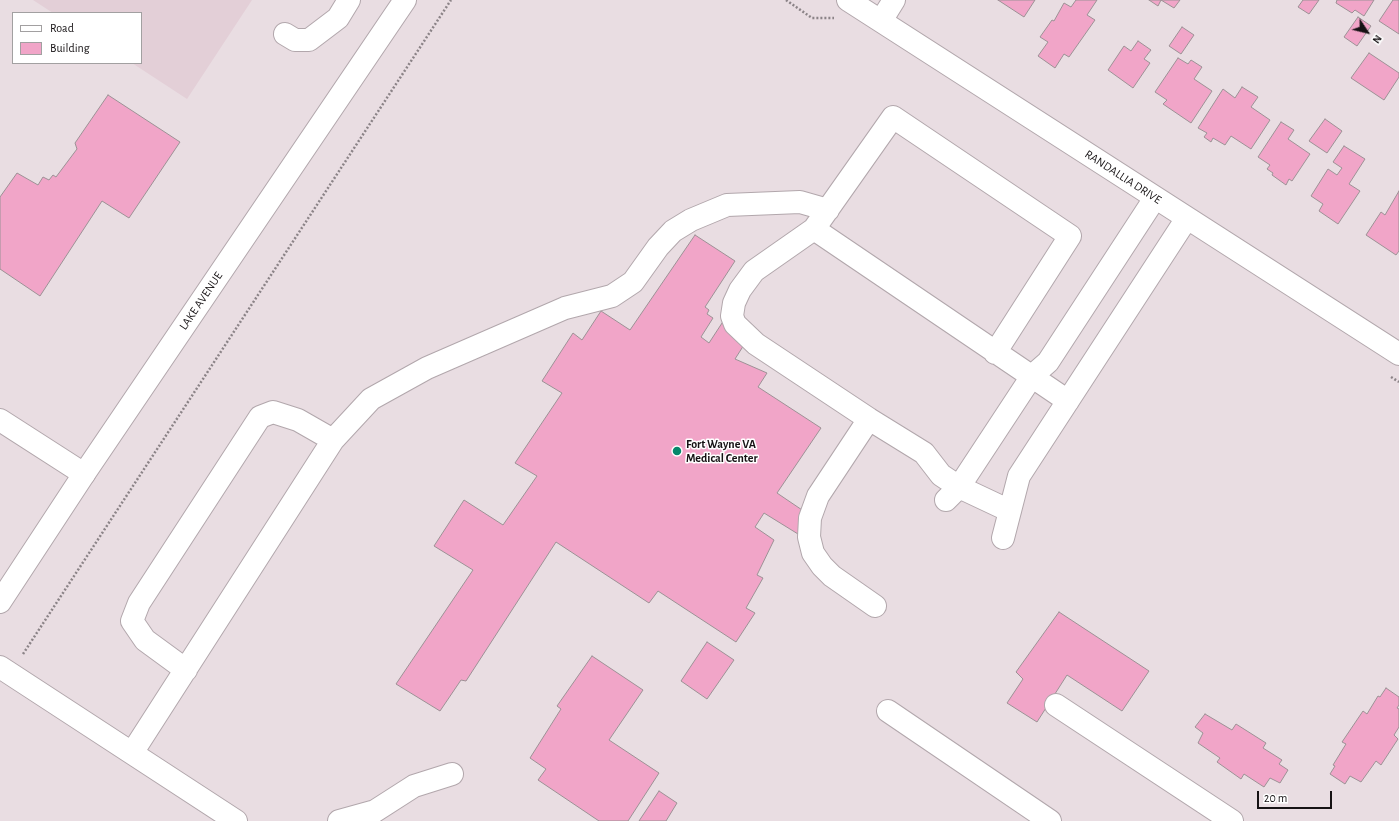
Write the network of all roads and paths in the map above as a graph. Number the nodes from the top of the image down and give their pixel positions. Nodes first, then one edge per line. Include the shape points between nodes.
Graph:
1 (349, 0) edge
2 (405, 0) edge
3 (451, 0) edge
4 (848, 0) edge
5 (894, 0) edge
6 (881, 21) junction
7 (285, 34) dead end
8 (1155, 198) junction
9 (828, 210) junction
10 (1188, 218) junction
11 (814, 229) junction
12 (1397, 349) edge
13 (996, 353) junction
14 (1032, 376) junction
15 (1068, 401) junction
16 (869, 419) junction
17 (0, 420) edge
18 (333, 440) junction
19 (84, 474) junction
20 (952, 494) junction
21 (1010, 511) junction
22 (1004, 538) dead end
23 (0, 602) edge
24 (875, 606) dead end
25 (5, 670) edge
26 (186, 670) junction
27 (1056, 705) dead end
28 (888, 711) dead end
29 (132, 753) junction
30 (452, 774) dead end
31 (236, 821) edge
32 (339, 821) edge
33 (1050, 821) edge
34 (1232, 821) edge

1 - 7 street via 338,18 309,40 295,40
2 - 19 street, LAKE AVENUE
3 - 25 path
4 - 6 street, RANDALLIA DRIVE
5 - 6 street
6 - 8 street, RANDALLIA DRIVE
8 - 10 street, RANDALLIA DRIVE
8 - 14 street via 1048,362
9 - 11 street
9 - 13 street via 893,117 1070,236
9 - 18 street via 800,202 727,205 691,220 673,231 633,282 612,296 565,308 427,368 371,399
10 - 12 street, RANDALLIA DRIVE
10 - 15 street
11 - 13 street
11 - 16 street via 754,271 740,290 732,316 741,331 756,344
13 - 14 street
14 - 15 street
14 - 20 street
15 - 21 street via 1019,476
16 - 20 street via 924,453 941,474
16 - 24 street via 818,496 810,518 809,537 813,553 822,566
17 - 19 street
18 - 26 street
18 - 26 street via 298,420 273,412 260,417 139,603 132,620 145,640
19 - 23 street, LAKE AVENUE
20 - 21 street
21 - 22 street
25 - 29 street
26 - 29 street
27 - 34 street
28 - 33 street
29 - 31 street
30 - 32 street via 414,786 375,811

